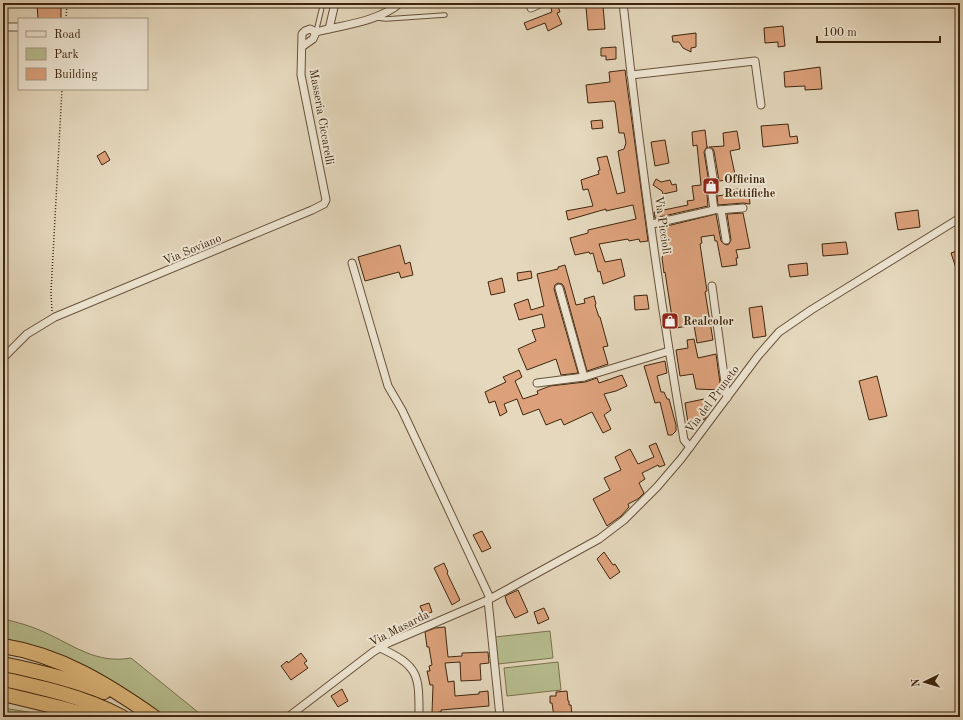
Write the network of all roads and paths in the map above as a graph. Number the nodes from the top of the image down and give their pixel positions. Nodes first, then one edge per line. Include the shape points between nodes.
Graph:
1 (67, 3) edge
2 (322, 3) edge
3 (335, 3) edge
4 (400, 3) edge
5 (542, 3) edge
6 (623, 3) edge
7 (531, 8) dead end
8 (445, 15) dead end
9 (66, 18) edge
10 (374, 18) junction
11 (3, 27) edge
12 (18, 27) edge
13 (329, 28) junction
14 (316, 32) junction
15 (303, 46) junction
16 (631, 75) junction
17 (62, 90) edge
18 (761, 105) dead end
19 (709, 152) dead end
20 (324, 191) joint
21 (743, 208) dead end
22 (718, 210) junction
23 (960, 218) edge
24 (652, 224) junction
25 (726, 240) dead end
26 (352, 263) dead end
27 (712, 286) dead end
28 (559, 288) dead end
29 (55, 317) junction
30 (669, 351) junction
31 (3, 358) edge
32 (584, 377) junction
33 (537, 382) dead end
34 (727, 398) junction
35 (690, 447) junction
36 (489, 599) junction
37 (3, 646) edge
38 (380, 648) junction
39 (3, 664) edge
40 (3, 679) edge
41 (3, 694) edge
42 (3, 702) edge
43 (57, 707) junction
44 (94, 717) edge
45 (122, 717) edge
46 (153, 717) edge
47 (288, 717) edge
48 (419, 717) edge
49 (500, 717) edge

1 - 9 path
2 - 14 lane
3 - 13 street
4 - 10 street, Masseria Ciccarelli
5 - 7 street
6 - 16 street, Via Piccioli
8 - 10 lane
10 - 13 street, Masseria Ciccarelli
11 - 12 street
13 - 14 street, Masseria Ciccarelli
14 - 15 street via 313,39
14 - 15 street, Masseria Ciccarelli via 310,29 302,34
15 - 20 street, Masseria Ciccarelli via 301,75
16 - 18 street via 756,61
16 - 24 street, Via Piccioli
17 - 29 path via 51,308
19 - 22 street via 715,190 712,195
20 - 29 street, Via Soviano via 324,204 312,210
21 - 22 street
22 - 24 street
22 - 25 street
23 - 34 street, Via del Pruneto via 779,332
24 - 30 street, Via Piccioli
26 - 36 street via 388,386 402,410
27 - 34 street
28 - 32 street
29 - 31 street, Via Soviano via 27,334
30 - 32 street
30 - 35 street, Via Piccioli via 684,440
32 - 33 street
34 - 35 street, Via del Pruneto
35 - 36 street, Via del Pruneto via 657,487 624,520 599,539
36 - 38 street, Via Masarda
36 - 49 street
37 - 46 highway via 72,667 118,692
38 - 47 street, Via Masarda
38 - 48 street via 405,662 413,671 418,685
39 - 46 highway via 92,688 116,697
40 - 45 highway via 58,692 101,706
41 - 43 highway
42 - 43 highway
43 - 44 highway

